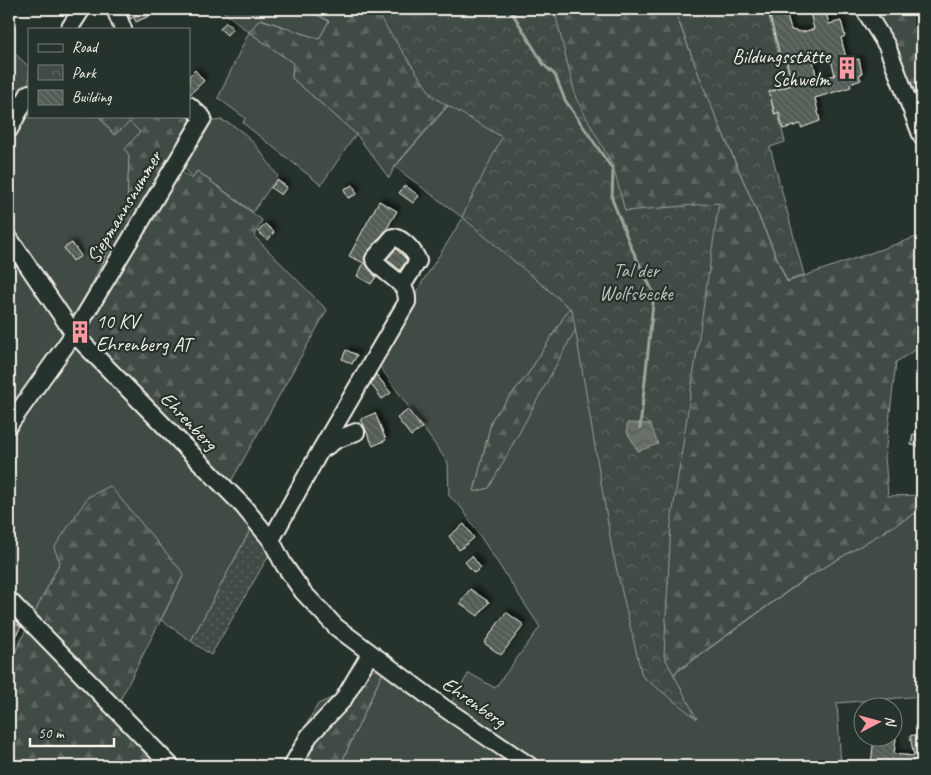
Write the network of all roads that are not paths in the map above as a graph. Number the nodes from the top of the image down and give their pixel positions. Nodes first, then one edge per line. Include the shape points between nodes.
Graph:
1 (82, 9) edge
2 (115, 9) edge
3 (864, 9) edge
4 (70, 28) edge
5 (123, 28) edge
6 (28, 95) edge
7 (190, 106) edge
8 (9, 130) edge
9 (922, 137) edge
10 (9, 238) edge
11 (402, 286) dead end
12 (74, 334) junction
13 (9, 425) edge
14 (356, 432) dead end
15 (320, 451) junction
16 (272, 540) junction
17 (9, 600) edge
18 (370, 654) junction
19 (171, 766) edge
20 (292, 766) edge
21 (530, 766) edge

1 - 4 street
2 - 5 street
3 - 9 street via 888,46
6 - 8 street
7 - 12 street, Siepmannsnummer via 203,118
10 - 12 street, Ehrenberg
11 - 15 street via 407,302
12 - 13 street
12 - 16 street, Ehrenberg via 243,506
14 - 15 street
15 - 16 street
16 - 18 street, Ehrenberg via 303,592 336,627
17 - 19 street
18 - 20 street via 343,700 309,736
18 - 21 street, Ehrenberg

